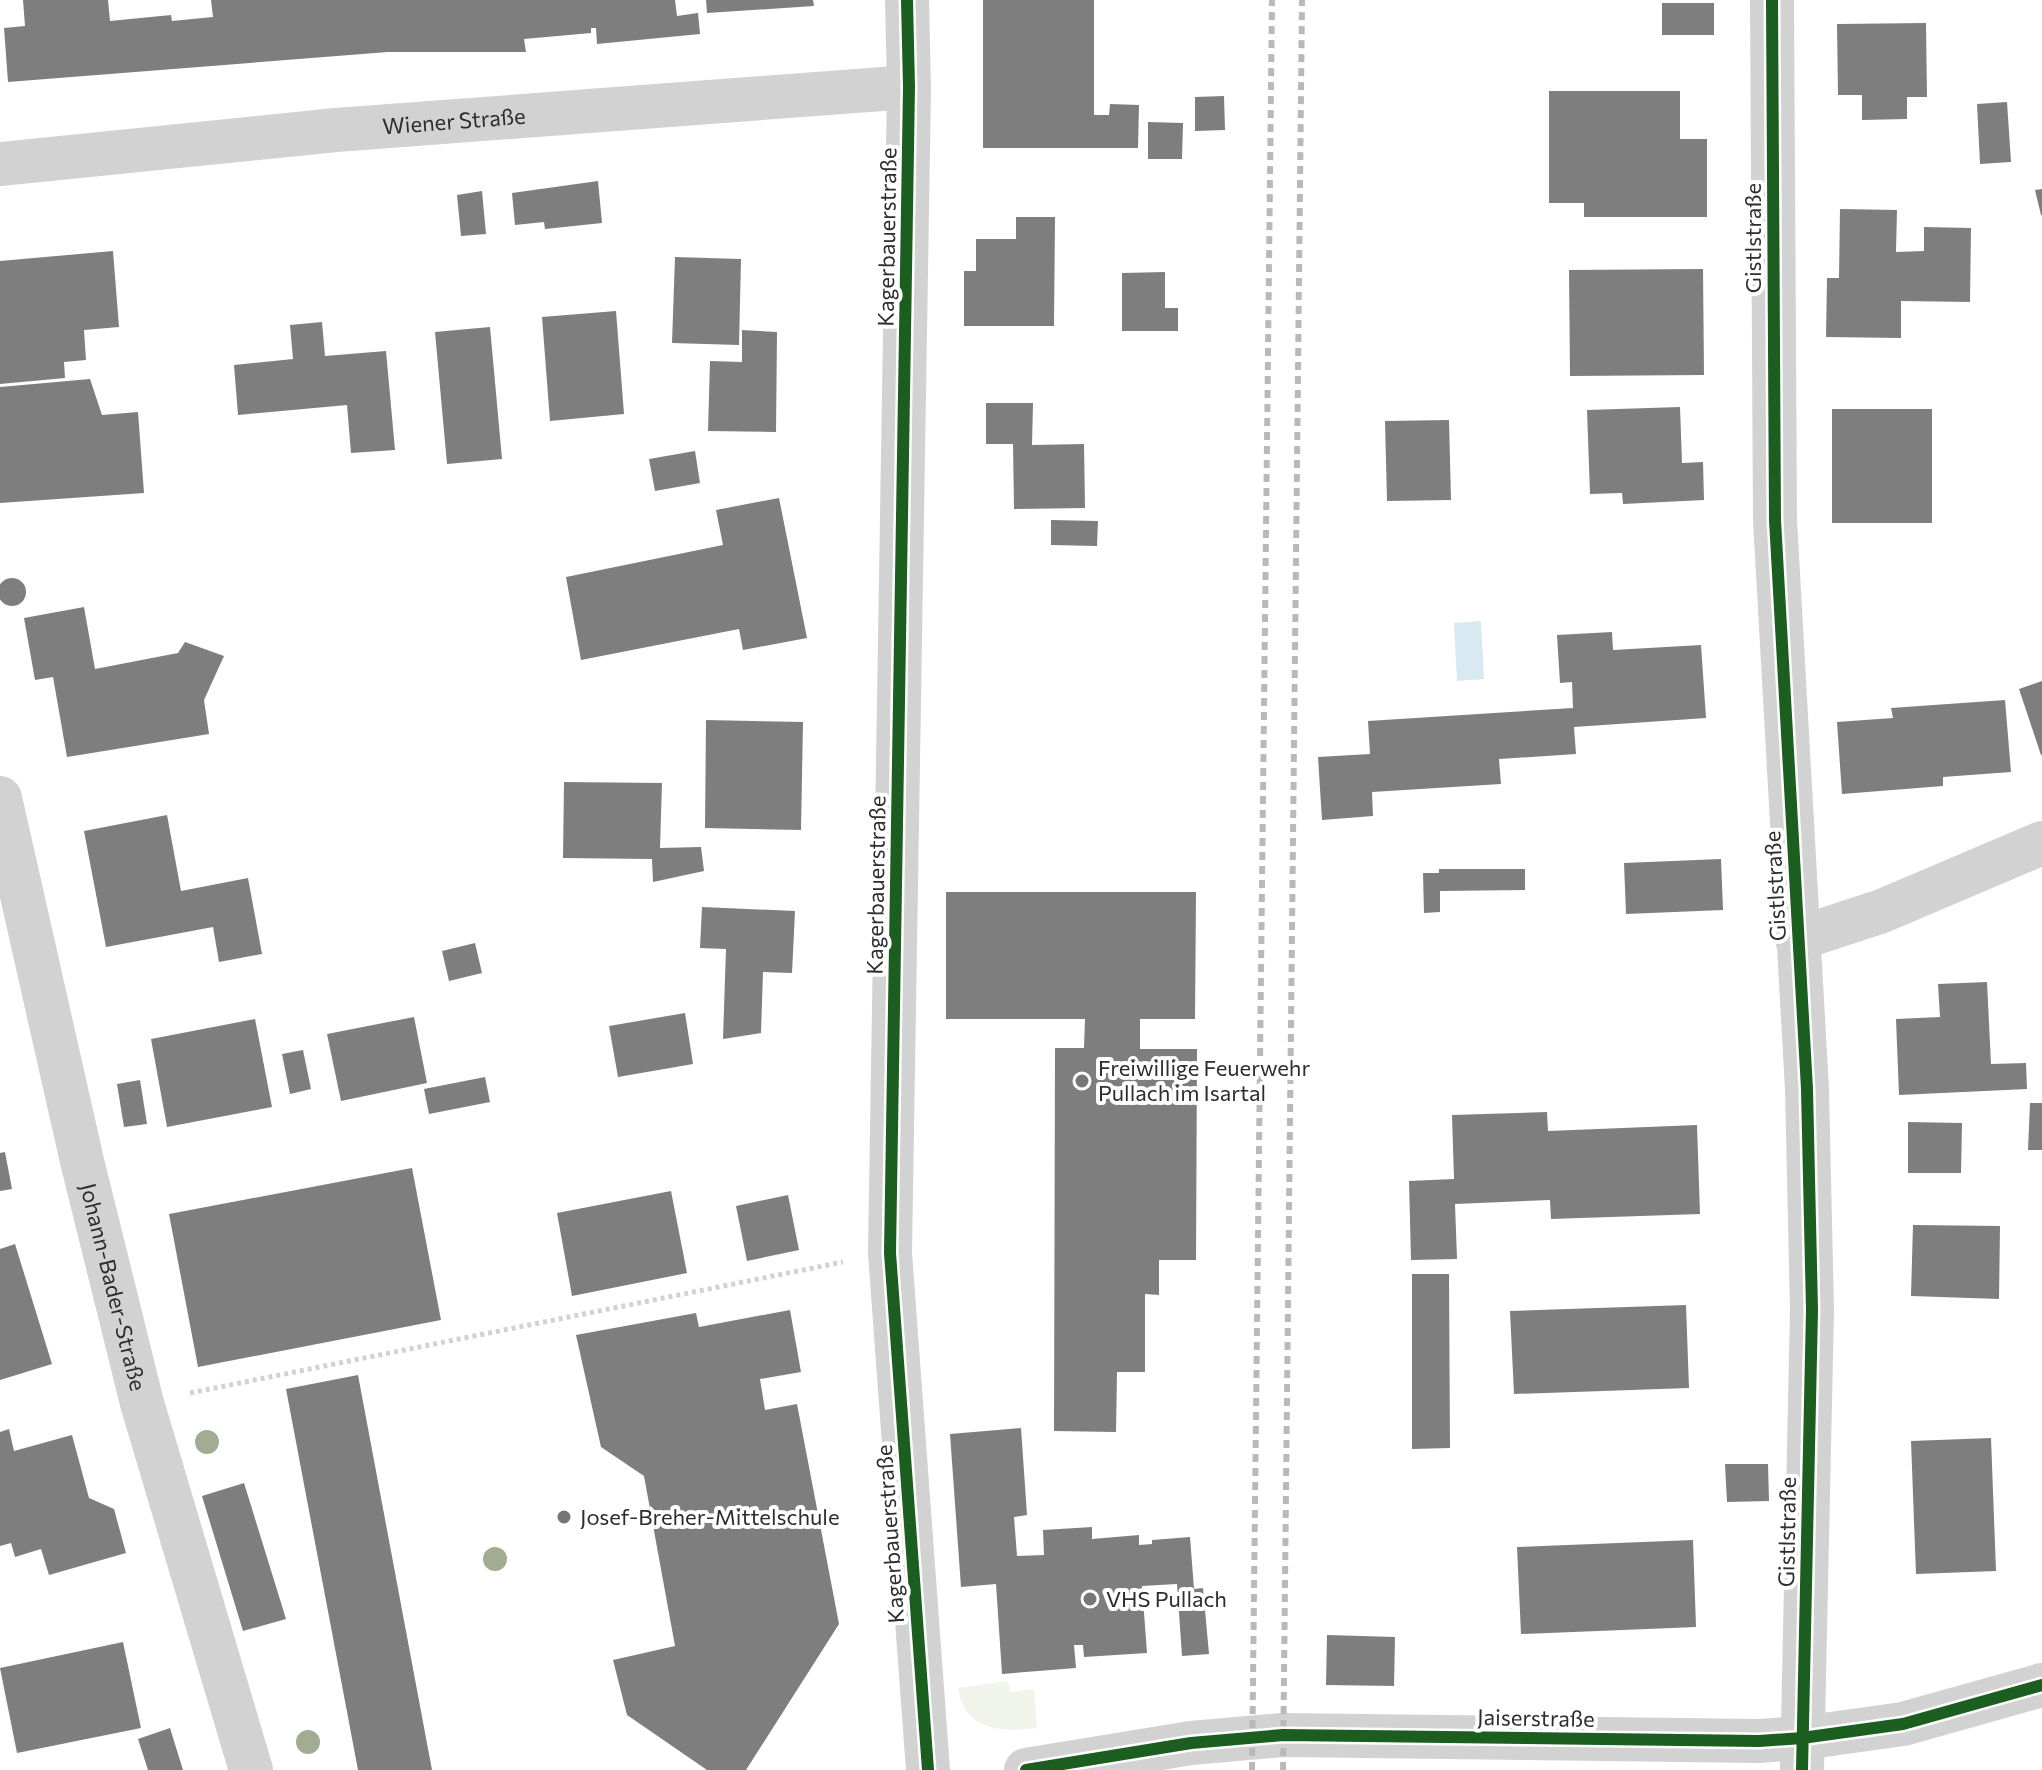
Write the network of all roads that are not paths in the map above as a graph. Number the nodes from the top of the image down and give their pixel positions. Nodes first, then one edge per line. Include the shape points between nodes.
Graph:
1 (907, 0) edge
2 (1772, 0) edge
3 (909, 87) junction
4 (0, 164) edge
5 (0, 798) edge
6 (2042, 843) edge
7 (1797, 939) junction
8 (2042, 1685) edge
9 (1802, 1754) edge
10 (251, 1770) edge
11 (928, 1770) edge
12 (1026, 1770) edge

1 - 3 street, Kagerbauerstraße
2 - 7 street, Gistlstraße via 1775,520
3 - 4 street, Wiener Straße via 336,130
3 - 11 street, Kagerbauerstraße via 890,1253
5 - 10 street, Johann-Bader-Straße via 142,1403
6 - 7 street via 1882,911
7 - 9 street, Gistlstraße via 1812,1310
8 - 9 street, Jaiserstraße
9 - 12 street, Jaiserstraße via 1759,1741 1283,1735 1191,1743

